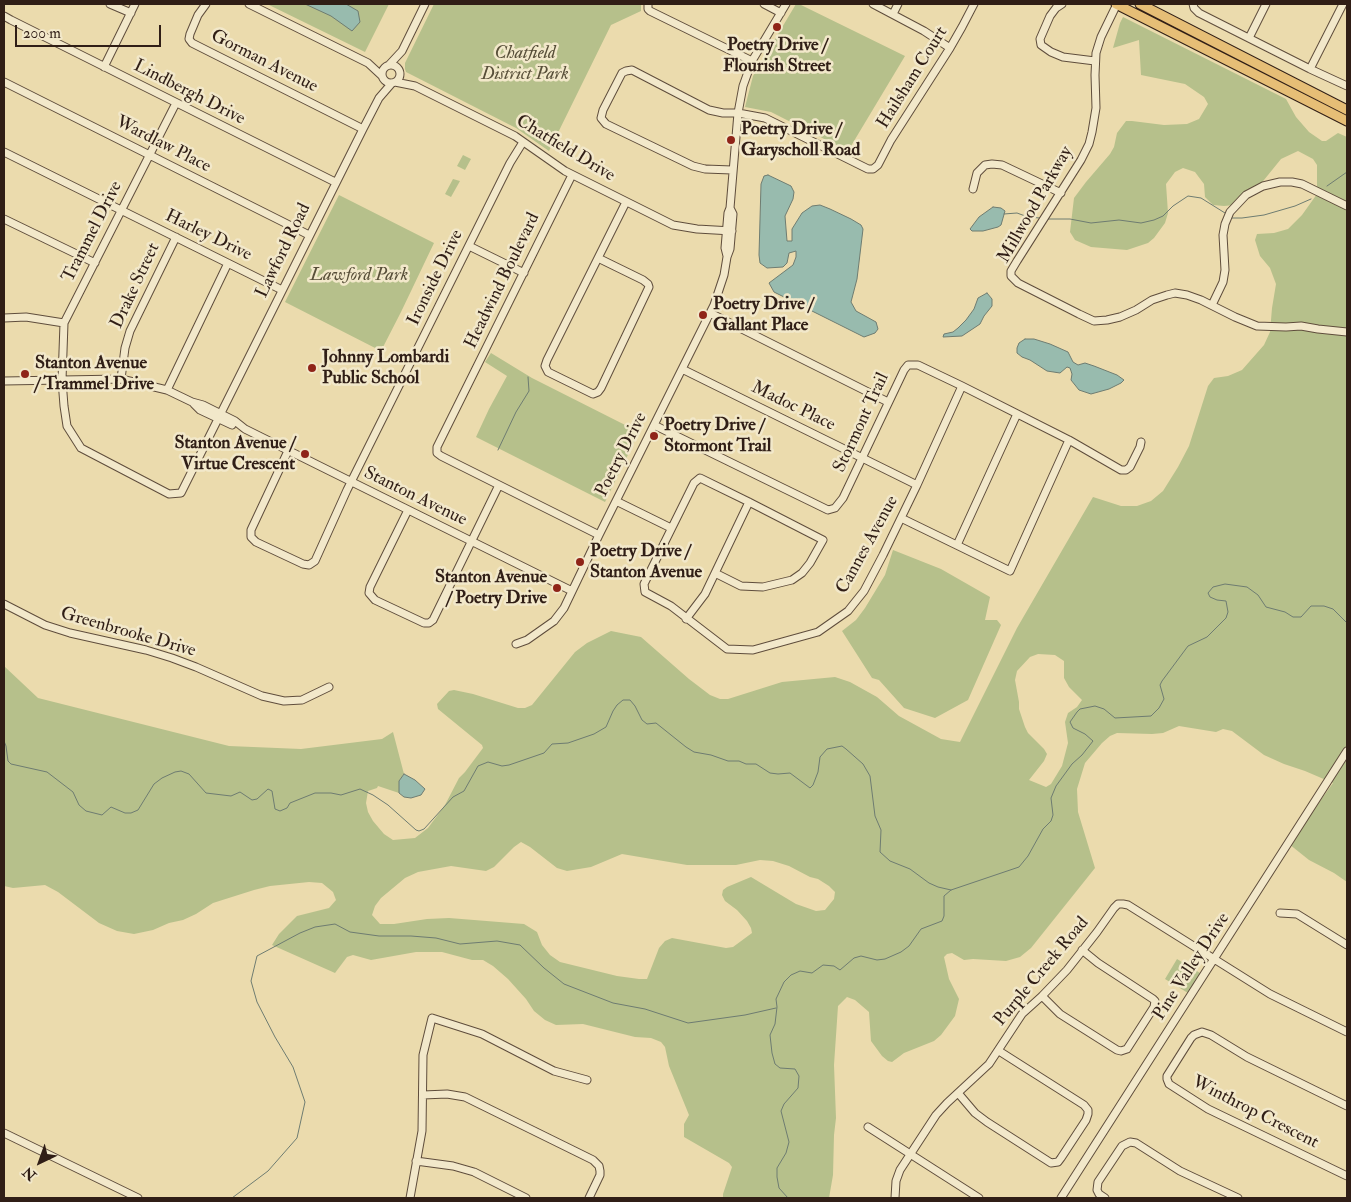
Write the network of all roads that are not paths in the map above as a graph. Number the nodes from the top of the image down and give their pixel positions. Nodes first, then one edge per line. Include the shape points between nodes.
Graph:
1 (110, 4) edge
2 (135, 4) edge
3 (206, 4) edge
4 (249, 4) edge
5 (425, 4) edge
6 (648, 4) edge
7 (764, 4) edge
8 (786, 4) edge
9 (873, 4) edge
10 (898, 4) edge
11 (974, 4) edge
12 (1062, 4) edge
13 (1116, 4) edge
14 (1140, 4) edge
15 (1194, 4) edge
16 (1266, 4) edge
17 (1342, 4) edge
18 (131, 13) junction
19 (781, 13) junction
20 (892, 14) junction
21 (4, 16) edge
22 (1249, 38) junction
23 (950, 48) junction
24 (402, 51) junction
25 (752, 61) junction
26 (1096, 61) junction
27 (368, 63) junction
28 (389, 66) junction
29 (104, 67) junction
30 (1310, 68) junction
31 (399, 71) junction
32 (383, 76) junction
33 (4, 82) edge
34 (393, 82) junction
35 (415, 86) junction
36 (1347, 86) edge
37 (379, 98) junction
38 (176, 103) junction
39 (1347, 110) edge
40 (738, 113) junction
41 (1347, 121) edge
42 (363, 128) junction
43 (523, 142) junction
44 (4, 152) edge
45 (150, 155) junction
46 (732, 170) junction
47 (572, 175) junction
48 (335, 182) junction
49 (973, 189) dead end
50 (1061, 193) junction
51 (626, 202) junction
52 (1347, 206) edge
53 (121, 210) junction
54 (4, 218) edge
55 (729, 231) junction
56 (309, 235) junction
57 (176, 237) junction
58 (469, 246) junction
59 (598, 258) junction
60 (95, 263) junction
61 (228, 263) junction
62 (524, 273) junction
63 (282, 290) junction
64 (1212, 305) junction
65 (710, 313) junction
66 (4, 318) edge
67 (64, 323) junction
68 (1347, 332) edge
69 (682, 369) junction
70 (121, 379) junction
71 (62, 380) junction
72 (4, 381) edge
73 (962, 386) junction
74 (167, 390) junction
75 (888, 402) junction
76 (1017, 414) junction
77 (220, 416) junction
78 (654, 425) junction
79 (1069, 440) junction
80 (1141, 442) dead end
81 (288, 451) junction
82 (862, 458) junction
83 (351, 482) junction
84 (917, 485) junction
85 (499, 486) junction
86 (616, 502) junction
87 (749, 502) junction
88 (408, 510) junction
89 (902, 518) junction
90 (671, 528) junction
91 (599, 535) junction
92 (471, 542) junction
93 (957, 545) junction
94 (714, 574) junction
95 (572, 591) junction
96 (4, 604) edge
97 (686, 619) junction
98 (516, 644) dead end
99 (330, 688) dead end
100 (1347, 751) edge
101 (1280, 912) dead end
102 (1347, 945) edge
103 (1082, 950) junction
104 (1215, 960) junction
105 (1042, 996) junction
106 (1347, 1032) edge
107 (999, 1051) junction
108 (587, 1080) dead end
109 (958, 1093) junction
110 (423, 1095) junction
111 (1347, 1106) edge
112 (868, 1127) dead end
113 (4, 1133) edge
114 (910, 1155) junction
115 (416, 1161) junction
116 (1347, 1176) edge
117 (138, 1198) edge
118 (410, 1198) edge
119 (526, 1198) edge
120 (589, 1198) edge
121 (895, 1198) edge
122 (979, 1198) edge
123 (1061, 1198) edge
124 (1105, 1198) edge
125 (1238, 1198) edge

1 - 18 street
2 - 18 street
3 - 42 street, Gorman Avenue via 190,34 192,43
4 - 27 street
5 - 24 street
6 - 25 street via 650,12
7 - 19 street
8 - 19 street, Poetry Drive
9 - 20 street
10 - 20 street
11 - 23 street, Hailsham Court
12 - 26 street via 1050,16 1040,39 1041,45 1063,57
13 - 26 street, Millwood Parkway via 1098,45
13 - 41 main road
14 - 39 main road
15 - 22 street via 1199,13
16 - 22 street
17 - 30 street
18 - 29 street
19 - 25 street, Poetry Drive
20 - 23 street
21 - 29 street, Lindbergh Drive
22 - 30 street
23 - 40 street, Hailsham Court via 878,165 872,169 765,118
24 - 28 street
24 - 31 street
25 - 40 street, Poetry Drive
26 - 50 street, Millwood Parkway via 1096,108 1092,132 1082,160
27 - 28 street
27 - 32 street
28 - 31 street
28 - 32 street via 383,70
29 - 38 street, Lindbergh Drive
30 - 36 street
31 - 34 street via 399,78
31 - 35 street, Chatfield Drive
32 - 34 street via 386,81
32 - 37 street, Lawford Road
33 - 45 street, Wardlaw Place
34 - 35 street, Chatfield Drive
34 - 37 street, Lawford Road
35 - 43 street, Chatfield Drive
37 - 42 street, Lawford Road
38 - 45 street, Trammel Drive
38 - 48 street, Lindbergh Drive
40 - 46 street, Poetry Drive
40 - 46 street via 709,110 632,70 622,73 601,118 606,124 693,166
42 - 48 street, Lawford Road
43 - 47 street, Chatfield Drive
43 - 58 street, Ironside Drive
44 - 53 street, Harley Drive
45 - 53 street, Trammel Drive
45 - 56 street, Wardlaw Place
46 - 55 street, Poetry Drive via 730,208 733,214
47 - 51 street, Chatfield Drive
47 - 62 street, Headwind Boulevard
48 - 56 street, Lawford Road
49 - 50 street via 977,173 985,165 992,164 1002,165
50 - 64 street, Millwood Parkway via 1011,271 1011,276 1018,283 1094,321 1120,317 1152,300 1175,293 1187,294
51 - 55 street, Chatfield Drive via 673,225
51 - 59 street
52 - 64 street via 1292,182 1263,186 1246,194 1230,212 1225,224 1225,270
53 - 57 street, Harley Drive
53 - 60 street, Trammel Drive
54 - 60 street
55 - 65 street, Poetry Drive via 730,249 724,276
56 - 63 street, Lawford Road
57 - 61 street, Harley Drive
57 - 70 street, Drake Street via 130,331
58 - 62 street
58 - 83 street, Ironside Drive
59 - 59 street via 545,366 548,372 593,394 601,388 649,287 643,280
60 - 67 street, Trammel Drive
61 - 63 street, Harley Drive
61 - 74 street
62 - 85 street, Headwind Boulevard via 437,447 441,456
63 - 77 street, Lawford Road
64 - 68 street, Millwood Parkway via 1257,326 1301,326
65 - 69 street, Poetry Drive
65 - 75 street
66 - 67 street via 26,317
67 - 71 street, Trammel Drive
69 - 78 street, Poetry Drive
69 - 82 street, Madoc Place
70 - 71 street, Stanton Avenue
70 - 74 street, Stanton Avenue
71 - 72 street, Stanton Avenue
71 - 77 street, Lawford Road via 67,426 81,448 169,494 181,493
73 - 75 street, Stormont Trail via 918,365 908,365
73 - 76 street, Stormont Trail
73 - 84 street, Cannes Avenue
74 - 77 street, Stanton Avenue via 192,402 200,410
75 - 82 street, Stormont Trail
76 - 79 street, Stormont Trail
76 - 93 street
77 - 81 street, Stanton Avenue
78 - 82 street, Stormont Trail via 828,510 835,508 843,498
78 - 86 street, Poetry Drive
79 - 80 street, Stormont Trail via 1124,470 1132,465
79 - 93 street via 1010,571
81 - 83 street, Stanton Avenue
81 - 83 street, Ironside Drive via 251,530 251,537 256,542 303,564 312,564
82 - 84 street, Madoc Place
83 - 88 street, Stanton Avenue
84 - 89 street, Cannes Avenue
85 - 91 street, Headwind Boulevard
85 - 92 street
86 - 90 street
86 - 91 street, Poetry Drive
87 - 90 street, Cannes Avenue via 700,478 694,483
87 - 94 street
87 - 94 street via 823,540 810,563 792,580 762,587 741,586
88 - 92 street, Stanton Avenue
88 - 92 street via 370,587 369,593 375,600 429,623
89 - 93 street
89 - 97 street, Cannes Avenue via 864,591 848,611 818,632 753,650 727,649
90 - 97 street, Cannes Avenue via 644,584 645,592 671,606
91 - 95 street, Poetry Drive
92 - 95 street, Stanton Avenue
94 - 97 street
95 - 98 street, Poetry Drive via 554,621
96 - 99 street, Greenbrooke Drive via 45,625 172,658 284,702 302,700
100 - 104 street, Pine Valley Drive
101 - 102 street via 1297,914
103 - 104 street, Purple Creek Road via 1114,908 1123,904
103 - 105 street, Purple Creek Road
103 - 105 street via 1155,1002 1127,1049 1117,1050 1060,1014
104 - 106 street via 1275,997
104 - 123 street, Pine Valley Drive
105 - 107 street, Purple Creek Road via 1019,1018
107 - 109 street, Purple Creek Road
107 - 109 street via 1088,1110 1086,1120 1058,1162 1050,1162 994,1127 975,1113
108 - 110 street via 554,1071 482,1034 432,1018 423,1055
109 - 114 street, Purple Creek Road via 936,1115
110 - 115 street via 422,1131
110 - 120 street via 447,1094 465,1098 593,1160 599,1166 600,1175
111 - 116 street, Winthrop Crescent via 1247,1057 1207,1032 1194,1034 1167,1076 1169,1084 1208,1110
112 - 114 street
113 - 117 street
114 - 121 street, Purple Creek Road via 897,1177
114 - 122 street
115 - 118 street
115 - 119 street via 474,1172
124 - 125 street via 1097,1190 1098,1182 1122,1146 1130,1142 1180,1171

